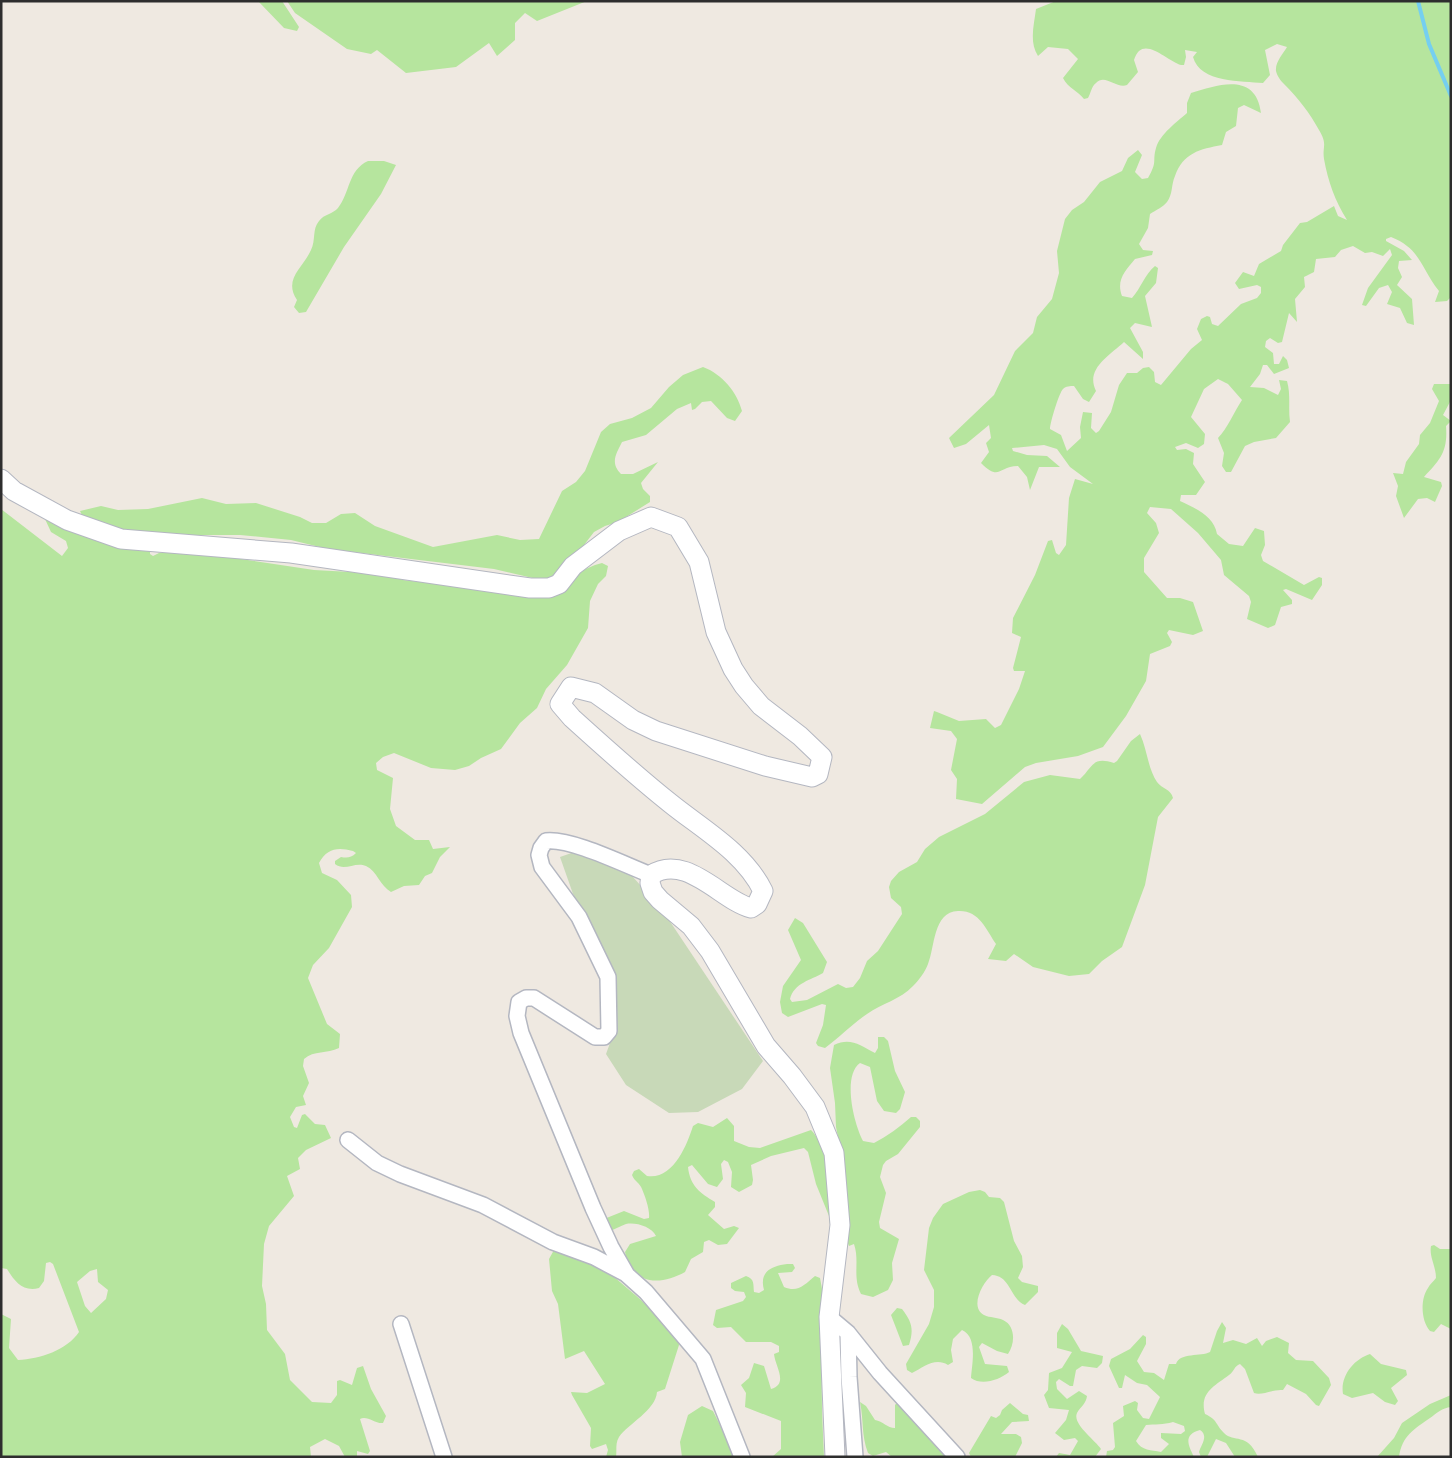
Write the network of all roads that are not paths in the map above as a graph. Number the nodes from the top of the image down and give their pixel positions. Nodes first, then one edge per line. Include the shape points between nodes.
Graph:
1 (1, 479) edge
2 (651, 875) junction
3 (348, 1140) dead end
4 (627, 1275) junction
5 (830, 1317) junction
6 (401, 1324) dead end
7 (848, 1333) junction
8 (444, 1457) edge
9 (742, 1457) edge
10 (835, 1457) edge
11 (855, 1457) edge
12 (957, 1457) edge

1 - 2 street via 14,491 67,520 121,540 291,553 530,588 549,588 559,584 573,566 619,531 651,517 678,527 699,562 716,632 734,669 761,706 822,757 818,774 812,777 765,766 656,731 595,694 571,687 560,704 572,718 669,803 740,859 763,891 757,904 751,908 742,906 701,878 663,869
2 - 4 street via 579,846 557,840 546,841 539,855 542,866 579,917 608,977 609,1031 604,1036 594,1037 534,998 519,1002 517,1016 521,1034 592,1208
2 - 5 street via 653,892 691,926 710,951 766,1046 815,1107 834,1153 840,1225
3 - 4 street via 377,1163 482,1205
4 - 9 street via 646,1292 703,1359
5 - 7 street
5 - 10 street
6 - 8 street
7 - 11 street
7 - 12 street

